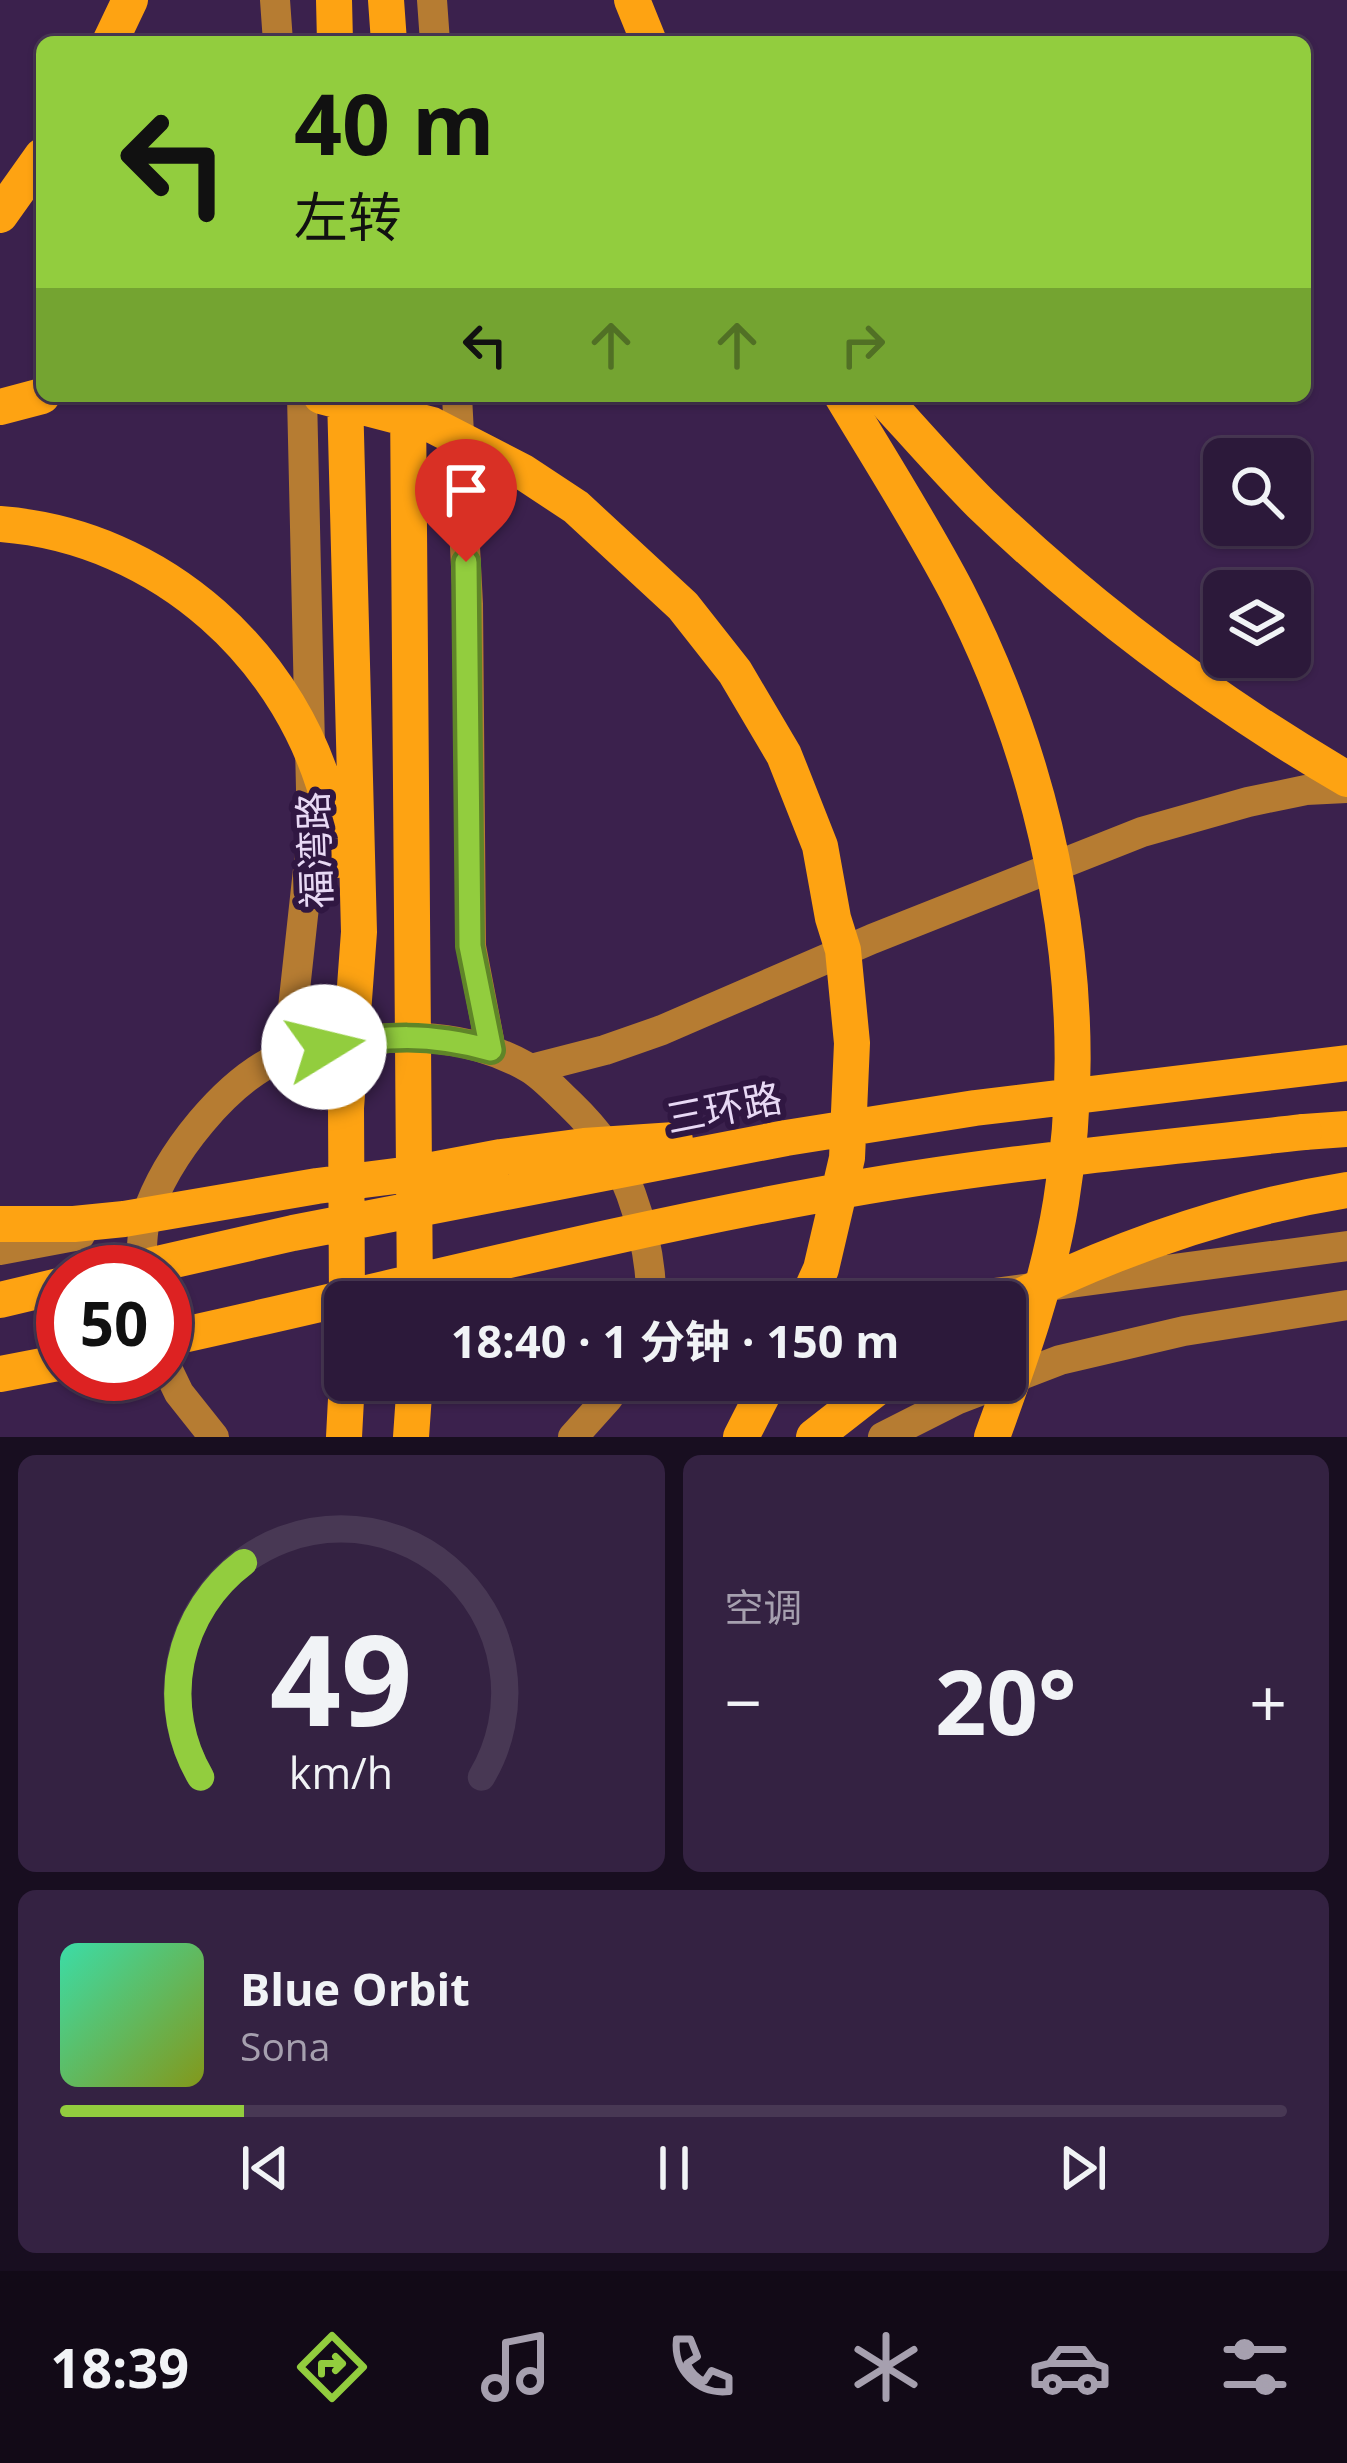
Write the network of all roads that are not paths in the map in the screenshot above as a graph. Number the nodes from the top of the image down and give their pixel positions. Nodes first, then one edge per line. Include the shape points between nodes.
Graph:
1 (130, 0) edge
2 (275, 0) edge
3 (334, 0) edge
4 (386, 0) edge
5 (432, 0) edge
6 (632, 0) edge
7 (113, 36) edge
8 (278, 36) edge
9 (335, 36) edge
10 (389, 36) edge
11 (435, 36) edge
12 (647, 36) edge
13 (36, 165) edge
14 (0, 215) edge
15 (36, 398) edge
16 (302, 402) edge
17 (344, 402) edge
18 (345, 402) edge
19 (408, 402) edge
20 (457, 402) edge
21 (846, 402) edge
22 (887, 402) edge
23 (0, 407) edge
24 (0, 524) edge
25 (1347, 778) edge
26 (1347, 788) edge
27 (491, 1050) junction
28 (288, 1054) junction
29 (1347, 1063) edge
30 (531, 1069) junction
31 (346, 1108) junction
32 (1347, 1129) edge
33 (786, 1138) junction
34 (1347, 1190) edge
35 (144, 1222) junction
36 (0, 1224) edge
37 (143, 1245) edge
38 (1347, 1246) edge
39 (0, 1250) edge
40 (192, 1256) edge
41 (347, 1281) edge
42 (415, 1281) edge
43 (651, 1281) edge
44 (816, 1281) edge
45 (1026, 1289) edge
46 (36, 1292) edge
47 (1026, 1294) edge
48 (0, 1300) edge
49 (1347, 1305) edge
50 (192, 1333) edge
51 (36, 1367) edge
52 (36, 1373) edge
53 (0, 1374) edge
54 (0, 1389) edge
55 (182, 1401) edge
56 (344, 1401) edge
57 (414, 1401) edge
58 (605, 1401) edge
59 (759, 1401) edge
60 (860, 1401) edge
61 (201, 1436) edge
62 (339, 1437) edge
63 (411, 1437) edge
64 (573, 1437) edge
65 (741, 1437) edge
66 (814, 1437) edge
67 (883, 1437) edge
68 (992, 1437) edge

1 - 7 highway
2 - 8 main road
3 - 9 highway
4 - 10 highway
5 - 11 main road
6 - 12 highway
13 - 14 highway
15 - 23 highway
16 - 28 main road via 312,832
17 - 44 highway, bridge via 432,425 576,507 683,606 735,672 784,755 820,846 852,1042 847,1159
18 - 31 highway, 福湾路, bridge via 359,932
19 - 42 highway, bridge
20 - 27 main road via 470,946
21 - 68 highway, bridge via 916,517 994,674 1056,881 1070,1013 1068,1156 1041,1296
22 - 25 highway via 980,502 1096,606
24 - 31 highway, bridge via 95,543 154,570 203,605 281,691 309,743 332,817
26 - 30 main road via 1248,802 1142,832 662,1030
27 - 28 main road via 404,1036
27 - 30 main road
28 - 35 main road via 200,1122
29 - 33 highway, 三环路, bridge
30 - 43 main road via 594,1129 623,1173
31 - 41 highway, 福湾路, bridge
32 - 50 highway, bridge via 827,1193
33 - 36 highway, bridge via 584,1146 124,1219
33 - 40 highway, 三环路, bridge
34 - 47 highway, bridge via 1135,1245
35 - 37 main road
35 - 39 main road
38 - 45 main road
46 - 48 highway
49 - 67 main road via 1060,1360
51 - 53 highway
52 - 54 highway
55 - 61 main road
56 - 62 highway
57 - 63 highway
58 - 64 main road
59 - 65 highway
60 - 66 highway

